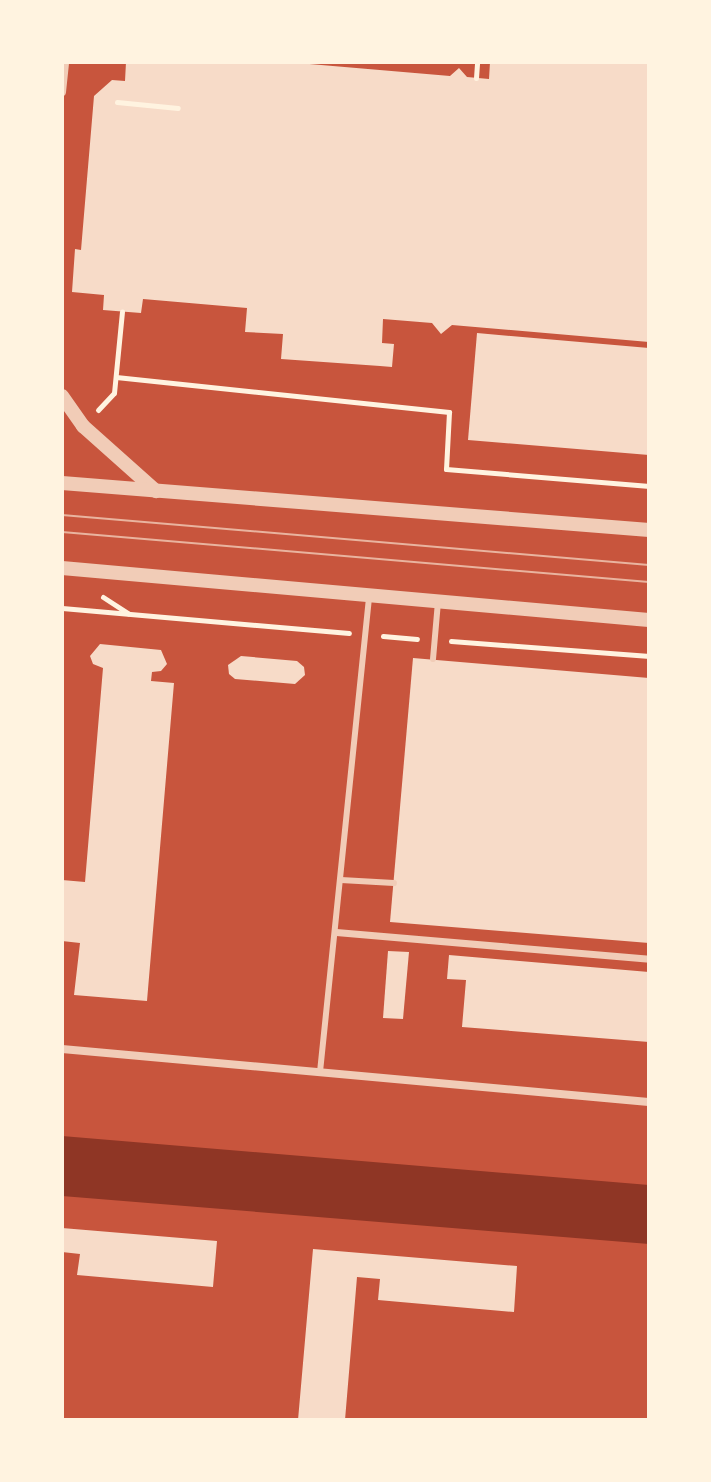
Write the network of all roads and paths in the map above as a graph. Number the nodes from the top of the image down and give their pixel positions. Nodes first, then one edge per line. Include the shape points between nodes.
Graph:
1 (65, 62) edge
2 (477, 62) edge
3 (476, 78) dead end
4 (62, 92) edge
5 (117, 102) dead end
6 (178, 108) dead end
7 (122, 311) dead end
8 (116, 377) junction
9 (62, 396) edge
10 (83, 426) junction
11 (62, 483) edge
12 (649, 486) edge
13 (156, 491) junction
14 (649, 530) edge
15 (62, 568) edge
16 (369, 596) junction
17 (438, 602) junction
18 (62, 608) edge
19 (649, 620) edge
20 (366, 634) junction
21 (434, 640) junction
22 (649, 656) edge
23 (433, 659) dead end
24 (341, 880) junction
25 (394, 883) dead end
26 (336, 932) junction
27 (649, 959) edge
28 (62, 1049) edge
29 (320, 1072) junction
30 (649, 1102) edge

1 - 4 street
2 - 3 path
5 - 6 path
7 - 8 path
8 - 10 path via 114,393
8 - 12 path via 449,412 446,469
9 - 10 street
10 - 13 street
11 - 13 street
13 - 14 street
15 - 16 street
16 - 17 street
16 - 20 lane
17 - 19 street
17 - 21 lane
18 - 20 path
20 - 21 path
20 - 24 lane
21 - 22 path
21 - 23 lane
24 - 25 lane
24 - 26 lane
26 - 27 street
26 - 29 lane
28 - 29 street
29 - 30 street

